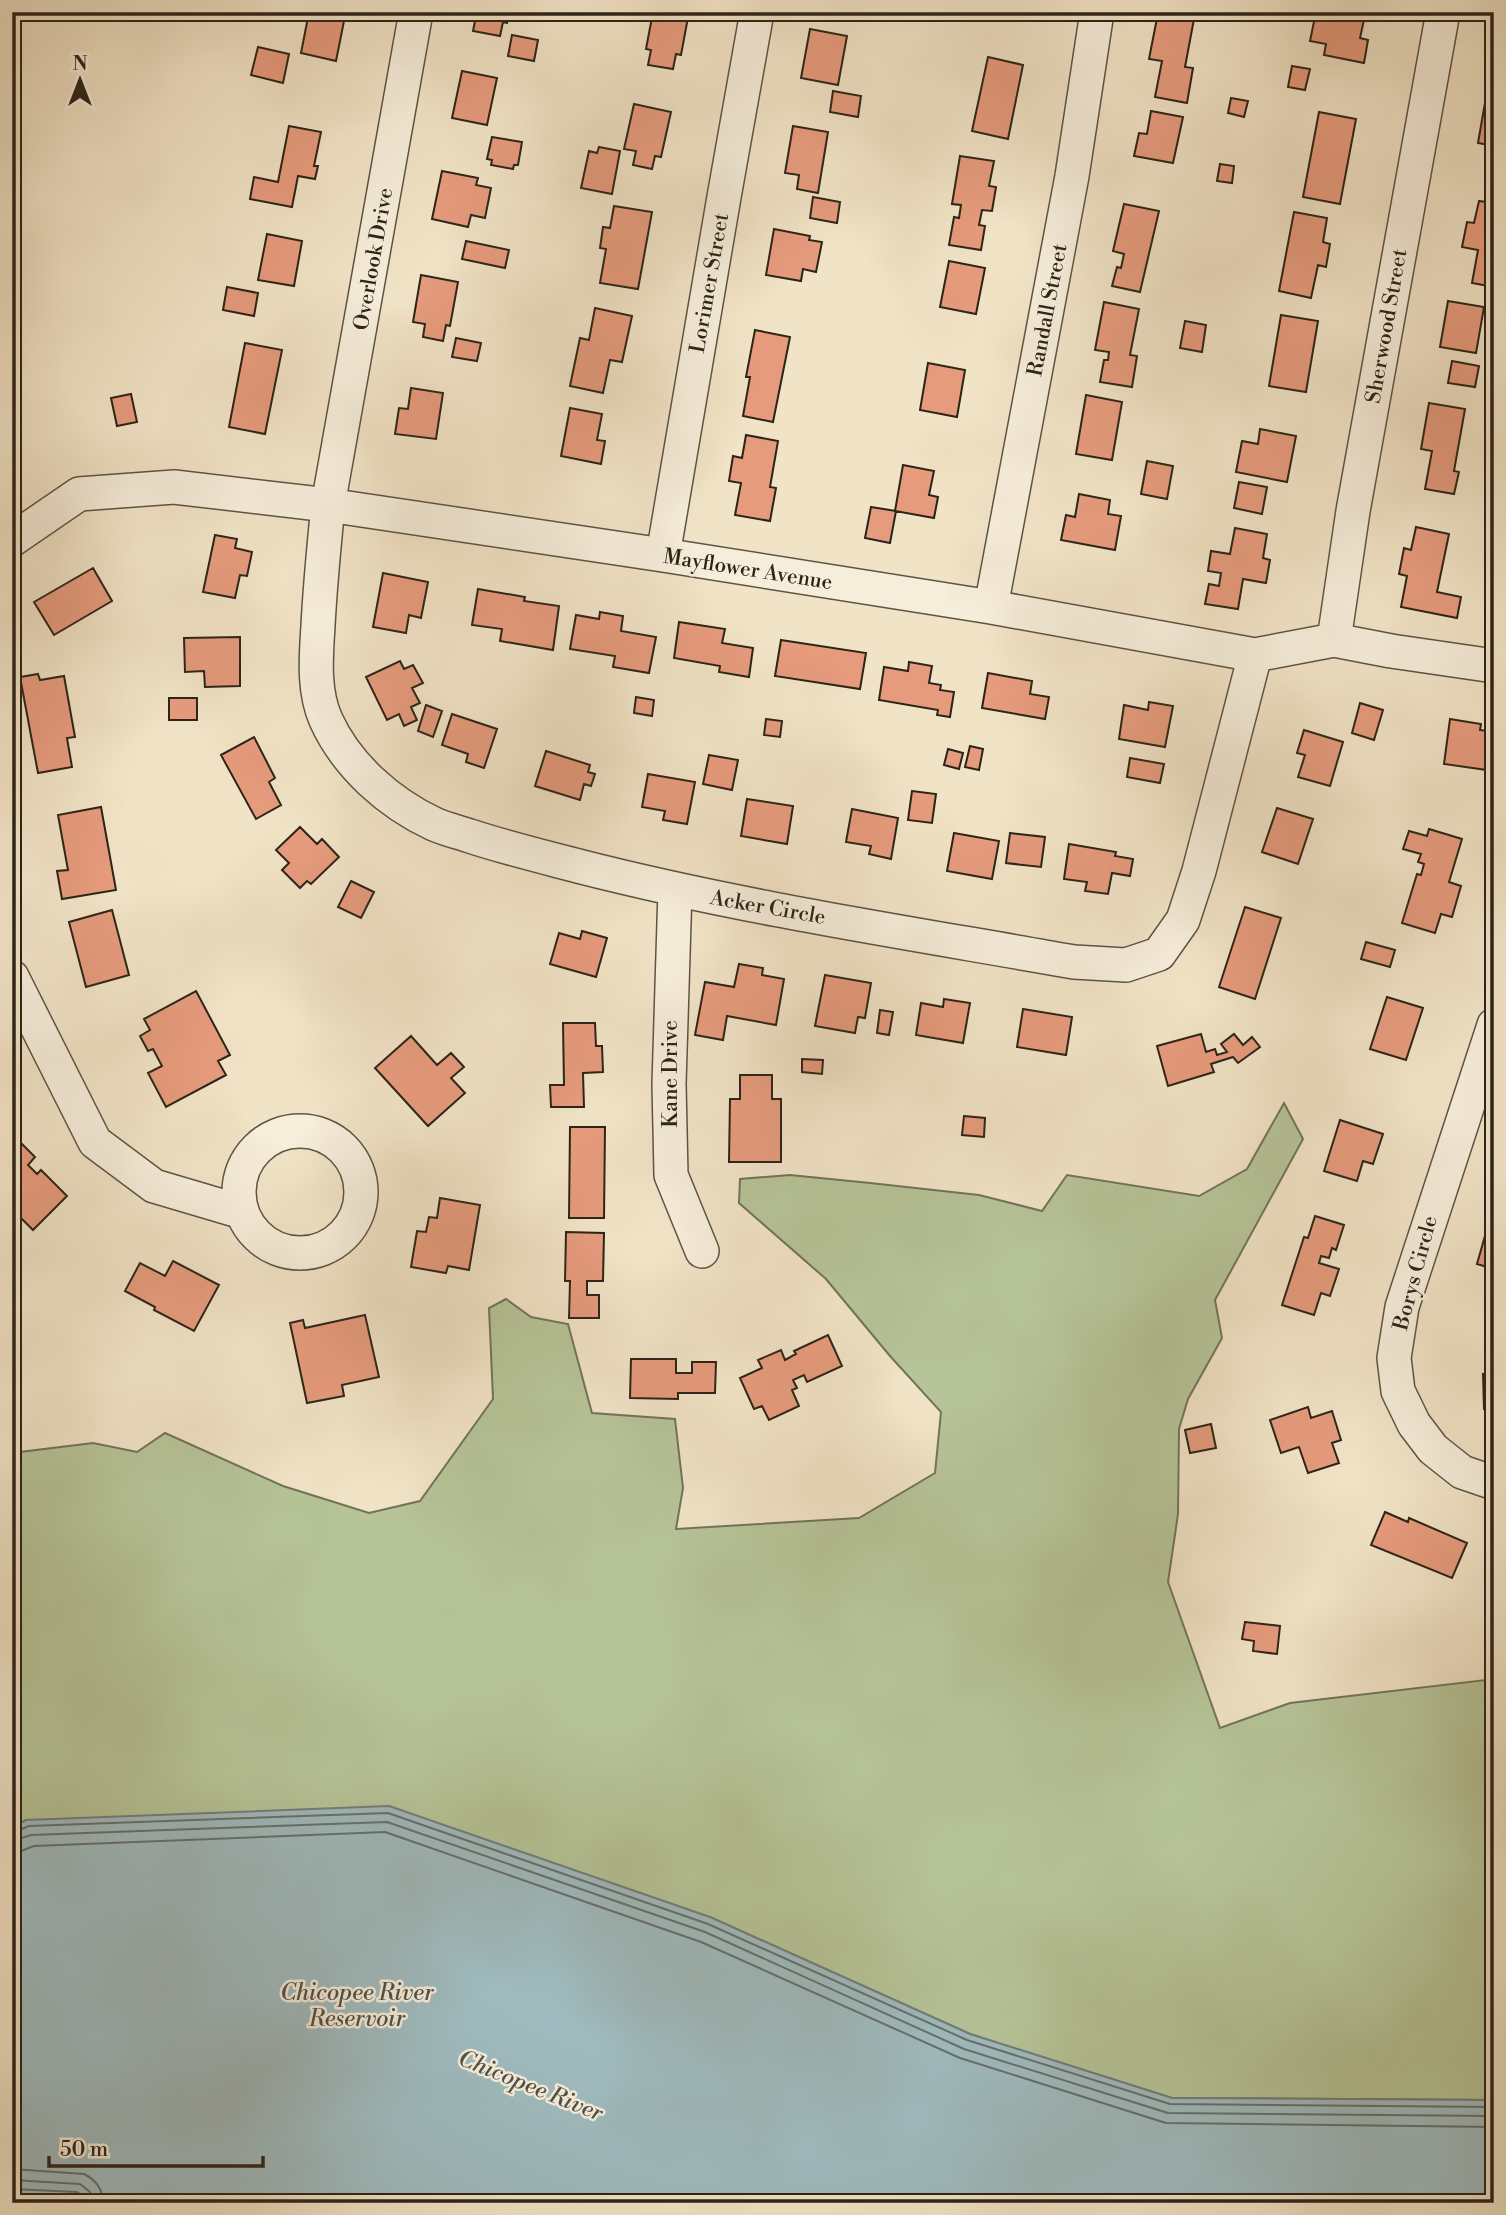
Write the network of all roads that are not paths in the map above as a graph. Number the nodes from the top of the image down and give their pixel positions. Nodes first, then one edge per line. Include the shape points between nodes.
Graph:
1 (416, 12) edge
2 (758, 12) edge
3 (1097, 12) edge
4 (1443, 12) edge
5 (328, 505) junction
6 (12, 540) edge
7 (663, 555) junction
8 (991, 607) junction
9 (1334, 640) junction
10 (1255, 655) junction
11 (1494, 666) edge
12 (675, 890) junction
13 (12, 977) edge
14 (1494, 1025) edge
15 (242, 1212) dead end
16 (702, 1251) dead end
17 (1494, 1483) edge

1 - 5 street, Overlook Drive
2 - 7 street, Lorimer Street
3 - 8 street, Randall Street via 1072,176
4 - 9 street, Sherwood Street
5 - 6 street, Mayflower Avenue via 174,487 79,494
5 - 7 street, Mayflower Avenue
5 - 12 street, Acker Circle via 316,657 318,693 326,720 355,766 405,807 436,825
7 - 8 street, Mayflower Avenue
8 - 10 street, Mayflower Avenue
9 - 10 street, Mayflower Avenue
9 - 11 street, Mayflower Avenue
10 - 12 street, Acker Circle via 1199,872 1183,920 1159,954 1126,965 1074,962
12 - 16 street, Kane Drive via 668,1084 671,1175
13 - 15 street via 95,1142 154,1186
14 - 17 street, Borys Circle via 1402,1307 1394,1358 1398,1391 1433,1449 1462,1472

